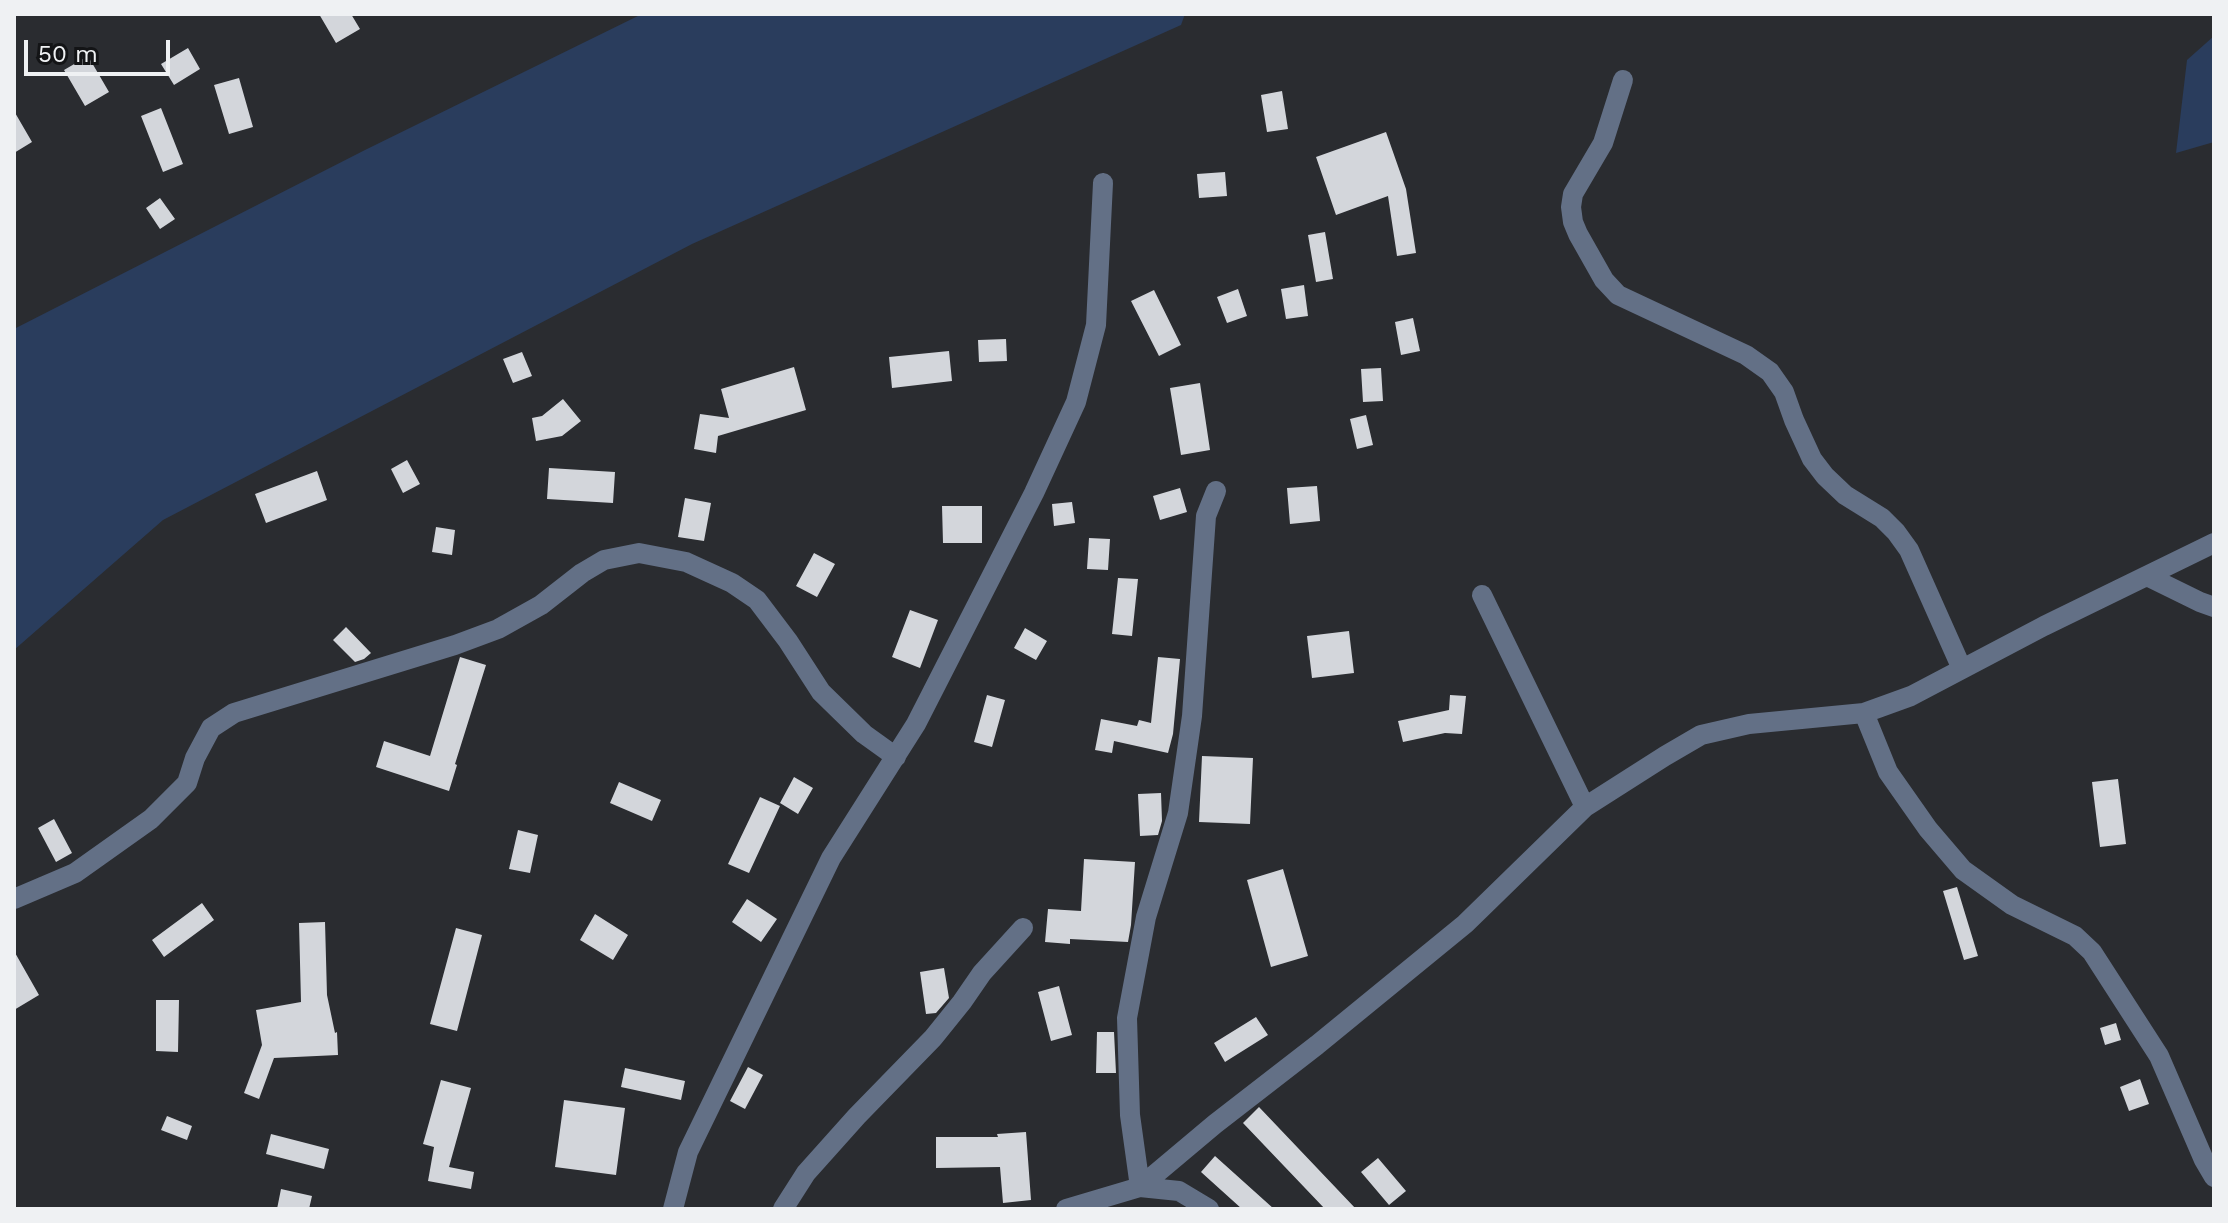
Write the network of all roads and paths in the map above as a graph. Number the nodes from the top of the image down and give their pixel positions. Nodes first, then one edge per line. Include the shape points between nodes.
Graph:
1 (1623, 80) dead end
2 (1103, 183) dead end
3 (1216, 491) dead end
4 (2214, 543) edge
5 (2147, 576) junction
6 (1482, 595) dead end
7 (2214, 607) edge
8 (1962, 669) junction
9 (1864, 713) junction
10 (896, 757) junction
11 (1585, 807) junction
12 (14, 899) edge
13 (1023, 928) dead end
14 (2214, 1177) edge
15 (1140, 1187) junction
16 (673, 1209) edge
17 (783, 1209) edge
18 (1066, 1209) edge
19 (1209, 1209) edge

1 - 8 street via 1603,143 1573,194 1571,207 1578,234 1604,280 1618,295 1746,355 1770,372 1825,476 1882,518 1909,550
2 - 10 street via 1096,325 1076,402 984,595
3 - 15 street via 1206,516 1192,716 1178,813 1146,917 1127,1018 1130,1115
4 - 5 street
5 - 7 street
5 - 8 street
6 - 11 street
8 - 9 street
9 - 11 street via 1749,724 1701,735
9 - 14 street via 1888,772 1963,870 2012,905 2075,936 2092,952 2159,1056
10 - 12 street via 821,692 757,600 686,562 639,553 604,560 498,629 234,713 211,728 187,783 151,819 75,873
10 - 16 street via 824,872 688,1152
11 - 15 street via 1465,924
13 - 17 street via 933,1038 806,1173
15 - 18 street
15 - 19 street via 1179,1191

